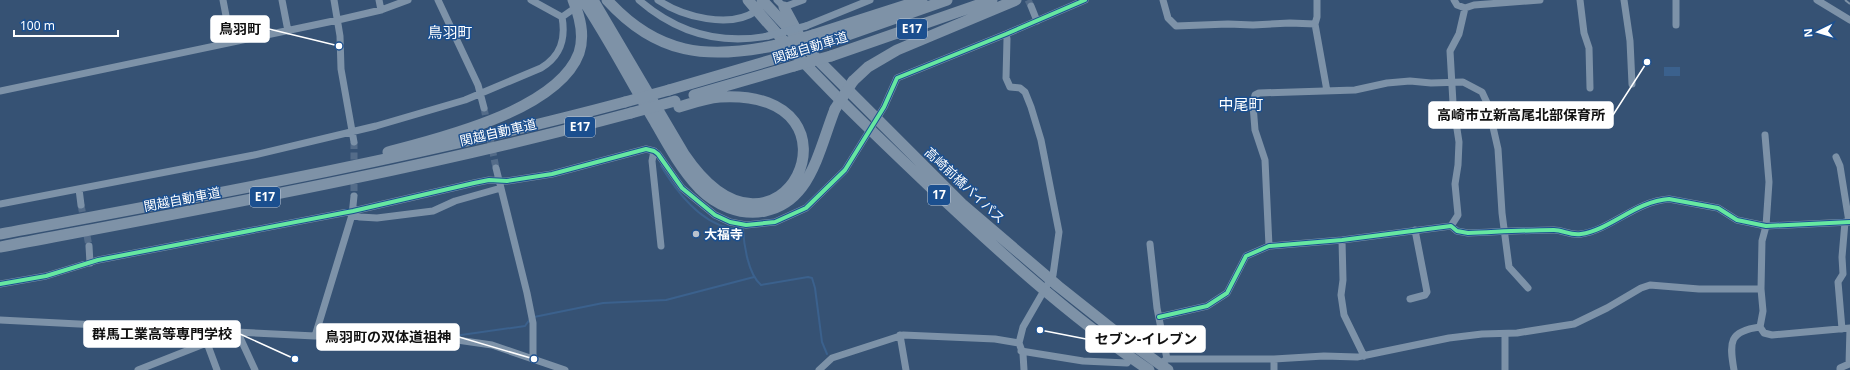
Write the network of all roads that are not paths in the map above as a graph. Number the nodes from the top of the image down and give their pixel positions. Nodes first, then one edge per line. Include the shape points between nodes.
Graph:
1 (223, 0) edge
2 (282, 0) edge
3 (334, 0) edge
4 (379, 0) edge
5 (408, 0) edge
6 (438, 0) edge
7 (530, 0) edge
8 (583, 0) edge
9 (593, 0) edge
10 (607, 0) edge
11 (639, 0) edge
12 (658, 0) edge
13 (748, 0) edge
14 (762, 0) edge
15 (803, 0) edge
16 (870, 0) edge
17 (922, 0) edge
18 (947, 0) edge
19 (992, 0) edge
20 (1016, 0) edge
21 (1085, 0) edge
22 (1163, 0) edge
23 (1317, 0) edge
24 (1454, 0) edge
25 (1540, 0) edge
26 (1580, 0) edge
27 (1624, 0) edge
28 (1676, 0) edge
29 (1817, 0) edge
30 (781, 4) edge
31 (573, 5) edge
32 (667, 6) junction
33 (1031, 6) tunnel mouth
34 (1465, 8) junction
35 (381, 10) junction
36 (756, 10) junction
37 (659, 14) junction
38 (562, 17) junction
39 (338, 20) junction
40 (1037, 20) junction
41 (1850, 20) edge
42 (1316, 24) junction
43 (1676, 25) dead end
44 (810, 30) junction
45 (288, 31) junction
46 (1006, 34) junction
47 (232, 42) junction
48 (814, 56) junction
49 (1452, 82) junction
50 (1632, 84) dead end
51 (1590, 88) dead end
52 (0, 91) edge
53 (1327, 91) junction
54 (481, 94) junction
55 (677, 104) junction
56 (484, 108) tunnel mouth
57 (877, 119) junction
58 (352, 131) junction
59 (870, 131) junction
60 (1765, 135) dead end
61 (354, 142) tunnel mouth
62 (654, 151) junction
63 (1836, 158) dead end
64 (496, 168) tunnel mouth
65 (500, 184) junction
66 (262, 185) junction
67 (78, 189) junction
68 (354, 196) tunnel mouth
69 (0, 204) edge
70 (81, 205) tunnel mouth
71 (352, 213) junction
72 (1848, 222) edge
73 (1451, 226) junction
74 (1766, 226) junction
75 (1415, 230) junction
76 (1504, 231) junction
77 (0, 234) edge
78 (1342, 240) junction
79 (1150, 244) dead end
80 (89, 246) tunnel mouth
81 (661, 246) dead end
82 (1269, 246) junction
83 (0, 247) edge
84 (90, 263) junction
85 (1051, 280) junction
86 (0, 284) edge
87 (1528, 288) dead end
88 (1761, 289) junction
89 (1045, 291) junction
90 (1410, 299) dead end
91 (1159, 316) junction
92 (0, 320) edge
93 (1760, 326) junction
94 (1850, 328) edge
95 (1842, 329) junction
96 (237, 332) junction
97 (1505, 334) junction
98 (900, 335) junction
99 (315, 336) junction
100 (207, 343) junction
101 (1019, 343) junction
102 (1021, 351) junction
103 (1364, 356) junction
104 (533, 358) junction
105 (1131, 358) junction
106 (1274, 359) junction
107 (1165, 365) edge
108 (821, 369) edge
109 (138, 370) edge
110 (217, 370) edge
111 (255, 370) edge
112 (565, 370) edge
113 (906, 370) edge
114 (1024, 370) edge
115 (1149, 370) edge
116 (1274, 370) edge
117 (1505, 370) edge
118 (1734, 370) edge
119 (1840, 370) edge

1 - 47 street
2 - 45 street
3 - 39 street
4 - 35 street
5 - 35 street
6 - 54 street
7 - 38 street
8 - 20 highway, bridge via 680,163 700,188 714,200 730,208 744,212 759,212 779,206 792,198 807,179 835,109 853,81 868,66 897,50
9 - 55 highway via 684,154 695,171 712,187 737,201 764,203 783,193 797,178 803,163 803,142 798,127 784,111 765,102 743,98 720,97
10 - 44 highway, bridge via 621,15 654,38 688,50 726,53 750,51 777,45
11 - 37 street
12 - 32 street
13 - 36 highway, 高崎前橋バイパス / 17
14 - 48 highway, 高崎前橋バイパス / 17
15 - 30 street
16 - 44 street
17 - 44 highway
18 - 66 highway, 関越自動車道 / E17, bridge via 785,56 625,102 465,142
19 - 55 highway, 関越自動車道 / E17, bridge via 831,56
21 - 40 street
22 - 42 street via 1168,18 1176,26
23 - 42 street
24 - 34 street via 1457,5
25 - 34 street via 1474,5
26 - 51 street via 1584,33 1589,48
27 - 50 street via 1630,41
28 - 43 street
29 - 41 street
30 - 48 highway
31 - 38 street
31 - 66 highway via 582,28 579,53 563,78 537,98 471,129
32 - 36 street via 708,19 736,17
32 - 37 street
33 - 40 street
34 - 49 street via 1458,34 1450,48
35 - 39 street
36 - 59 highway, 高崎前橋バイパス / 17
37 - 44 street, bridge via 686,29 715,38 735,40
38 - 54 street via 563,42 552,60 541,68
39 - 45 street
39 - 58 street via 341,69
40 - 46 street
42 - 53 street
45 - 47 street
46 - 57 street via 897,78
46 - 85 street via 1006,81 1010,87 1020,88 1025,92 1029,101 1041,140 1056,212 1059,236
47 - 52 street
48 - 57 highway, 高崎前橋バイパス / 17
49 - 53 street via 1396,81 1355,90
49 - 73 street via 1459,142 1455,184 1458,215
49 - 76 street via 1466,83 1482,92 1485,97 1498,149
53 - 82 street via 1259,93 1254,98 1256,136 1265,160
54 - 56 street
54 - 58 street via 419,114
55 - 83 highway, 関越自動車道 / E17, bridge via 528,140 271,196
57 - 59 street
57 - 85 highway, 高崎前橋バイパス / 17 via 962,204
58 - 61 street
58 - 67 street via 254,155
59 - 62 street via 849,166 816,200 798,213 762,224 730,222 707,209 682,188
59 - 89 highway, 高崎前橋バイパス / 17
60 - 74 street via 1769,182
62 - 65 street via 641,150 552,174
62 - 81 street via 652,161
63 - 72 street via 1840,166
64 - 65 street
65 - 71 street via 489,180 451,187
65 - 71 street via 433,211 377,218 360,217
65 - 104 street via 533,323
66 - 77 highway, 関越自動車道 / E17
67 - 69 street
67 - 70 street
68 - 71 street
71 - 84 street
71 - 99 street
72 - 74 street
72 - 95 street via 1842,257 1843,274 1838,282
73 - 75 street
73 - 76 street via 1468,233
74 - 76 street via 1737,220 1718,208 1660,199 1581,234 1571,235 1557,230
74 - 88 street via 1762,241
75 - 78 street
75 - 90 street via 1427,292 1425,295
76 - 87 street via 1509,267
78 - 82 street
78 - 103 street via 1341,295 1344,315
79 - 91 street
80 - 84 street
82 - 91 street via 1246,256 1227,293 1207,306
84 - 86 street via 42,277
85 - 89 street
85 - 107 highway, 高崎前橋バイパス / 17 via 1121,336
88 - 93 street via 1763,311
88 - 97 street via 1700,289 1650,285 1574,324
89 - 101 street via 1027,318
89 - 105 highway, 高崎前橋バイパス / 17
91 - 107 street
92 - 96 street
93 - 95 street via 1767,335
93 - 118 street via 1742,330 1733,338 1731,355
94 - 95 street
94 - 119 street via 1849,364
96 - 99 street
96 - 100 street
96 - 111 street
97 - 103 street via 1449,338
97 - 117 street
98 - 101 street via 995,339
98 - 108 street via 832,358
98 - 113 street
99 - 104 street via 365,335 458,340 492,345
100 - 109 street
100 - 110 street
101 - 102 street
102 - 105 street via 1127,364
102 - 114 street
103 - 106 street
104 - 112 street
105 - 115 highway, 高崎前橋バイパス / 17
106 - 107 street
106 - 116 street

